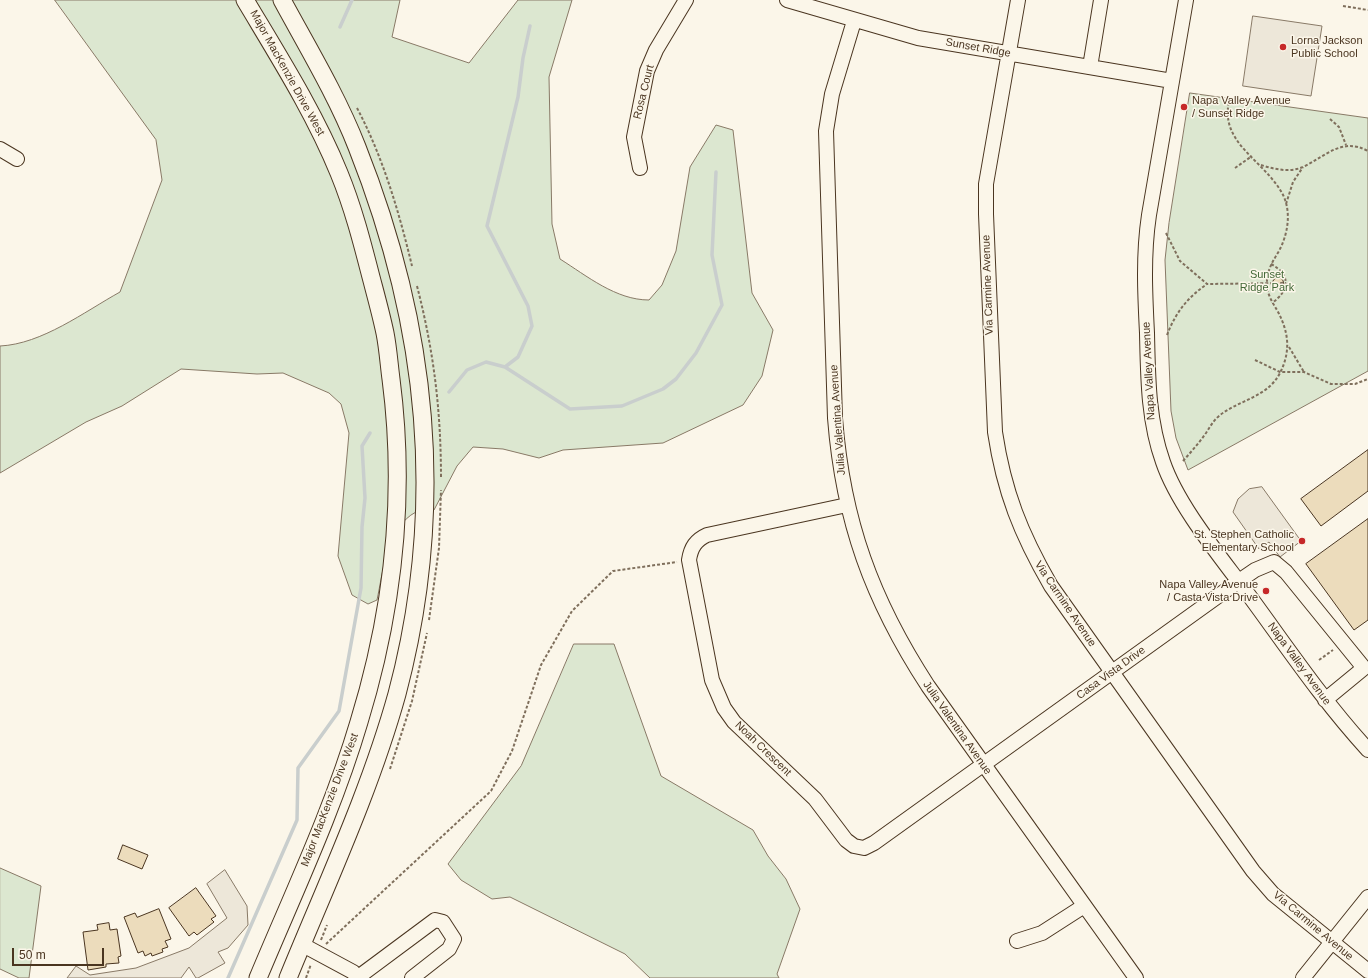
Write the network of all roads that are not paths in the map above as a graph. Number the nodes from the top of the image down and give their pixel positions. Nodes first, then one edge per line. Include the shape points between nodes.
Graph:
1 (245, 0) edge
2 (282, 0) edge
3 (686, 0) edge
4 (787, 0) edge
5 (1018, 0) edge
6 (1101, 0) edge
7 (1186, 0) edge
8 (854, 20) junction
9 (1009, 53) junction
10 (1090, 68) junction
11 (1172, 81) junction
12 (0, 149) edge
13 (17, 159) dead end
14 (640, 168) dead end
15 (847, 505) junction
16 (1239, 581) junction
17 (1112, 673) junction
18 (1324, 700) junction
19 (1368, 750) edge
20 (984, 765) junction
21 (1368, 897) edge
22 (1084, 906) junction
23 (1017, 941) dead end
24 (1332, 942) junction
25 (301, 944) junction
26 (1368, 972) edge
27 (258, 978) edge
28 (288, 978) edge
29 (357, 978) edge
30 (412, 978) edge
31 (1136, 978) edge
32 (1303, 978) edge

1 - 27 main road, Major MacKenzie Drive West via 313,116 340,175 360,234 385,335 398,454 398,502 393,562 373,673 344,770
2 - 25 main road via 356,145 386,227 404,292 416,357 423,409 425,466 418,586 396,694 366,785
3 - 14 street, Rosa Court via 656,50 647,71 634,137
4 - 8 street, Sunset Ridge
5 - 9 street, Via Carmine Avenue
6 - 10 street
7 - 11 street, Napa Valley Avenue
8 - 9 street, Sunset Ridge via 918,38
8 - 15 street, Julia Valentina Avenue via 832,94 826,131 836,418 838,453
9 - 10 street, Sunset Ridge
9 - 17 street, Via Carmine Avenue via 986,184 992,395 998,456 1018,524 1032,554 1051,586
10 - 11 street, Sunset Ridge
11 - 16 street, Napa Valley Avenue via 1145,252 1151,416 1158,450 1170,481
12 - 13 street
15 - 20 street, Julia Valentina Avenue via 864,564 894,631 928,686
15 - 20 street, Noah Crescent via 707,535 700,538 690,550 709,666 724,708 734,722 815,799 846,840 854,846 864,848 874,843
16 - 17 street, Casa Vista Drive
16 - 18 street, Napa Valley Avenue
16 - 18 street, Casa Vista Drive via 1255,570 1274,562 1286,572 1364,668
17 - 20 street, Casa Vista Drive
17 - 24 street, Via Carmine Avenue via 1258,877 1273,894
18 - 19 street, Napa Valley Avenue
20 - 22 street, Julia Valentina Avenue
21 - 24 street
22 - 23 street via 1042,933
22 - 31 street, Julia Valentina Avenue
24 - 26 street, Via Carmine Avenue
24 - 32 street
25 - 28 main road
25 - 29 street via 353,972
29 - 30 street via 435,920 443,922 454,939 449,949

